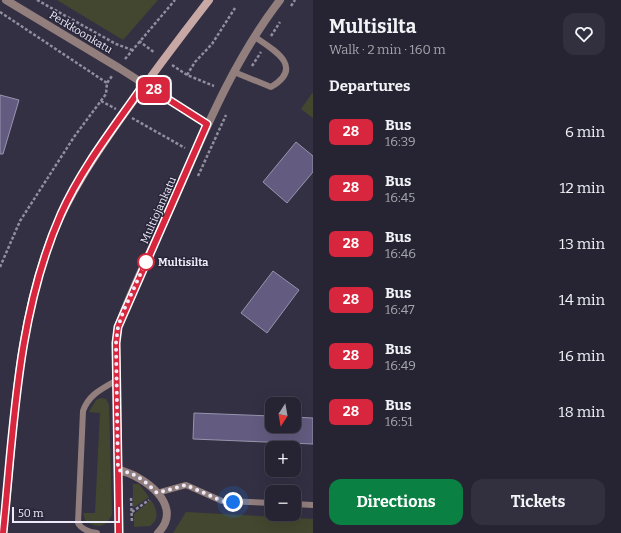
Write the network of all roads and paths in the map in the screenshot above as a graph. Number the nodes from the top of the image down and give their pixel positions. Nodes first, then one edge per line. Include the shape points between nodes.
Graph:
1 (6, 0) edge
2 (37, 0) edge
3 (175, 0) edge
4 (209, 0) edge
5 (280, 0) edge
6 (235, 8) dead end
7 (0, 12) edge
8 (255, 37) junction
9 (140, 42) junction
10 (163, 59) junction
11 (234, 72) junction
12 (187, 75) junction
13 (144, 84) junction
14 (224, 91) junction
15 (101, 101) junction
16 (124, 114) junction
17 (207, 124) junction
18 (195, 154) junction
19 (197, 178) dead end
20 (0, 267) edge
21 (117, 380) junction
22 (118, 470) junction
23 (157, 493) junction
24 (131, 496) dead end
25 (265, 503) edge
26 (301, 504) edge
27 (313, 505) edge
28 (132, 512) junction
29 (132, 523) dead end
30 (119, 529) edge
31 (3, 533) edge
32 (97, 533) edge
33 (158, 533) edge

1 - 13 street, Perkkoonkatu
2 - 9 path via 116,44 132,50
3 - 9 path
4 - 10 main road
5 - 8 street, Multiojankatu
6 - 12 path via 212,44
7 - 15 path via 107,83 106,94
8 - 11 street, Multiojankatu
8 - 11 lane via 282,56 285,63 284,76 271,87
9 - 10 path
10 - 12 path
10 - 13 main road
11 - 14 street, Multiojankatu
12 - 14 path
13 - 16 main road
13 - 17 street
14 - 17 street, Multiojankatu
15 - 16 path
15 - 20 path via 74,137 20,221
16 - 18 path
16 - 31 main road via 85,170 62,212 39,275 28,316 16,396
17 - 18 street, Multiojankatu
18 - 19 path via 207,160
18 - 21 street, Multiojankatu via 118,327
21 - 22 street, Multiojankatu
21 - 32 lane via 93,394 86,402 84,411 78,523 81,528
22 - 23 street via 130,472 142,479
22 - 30 street, Multiojankatu
23 - 25 lane via 186,485 222,501
23 - 28 path
23 - 33 street via 167,510 165,523
24 - 28 path
26 - 27 lane
28 - 29 path
28 - 30 path

